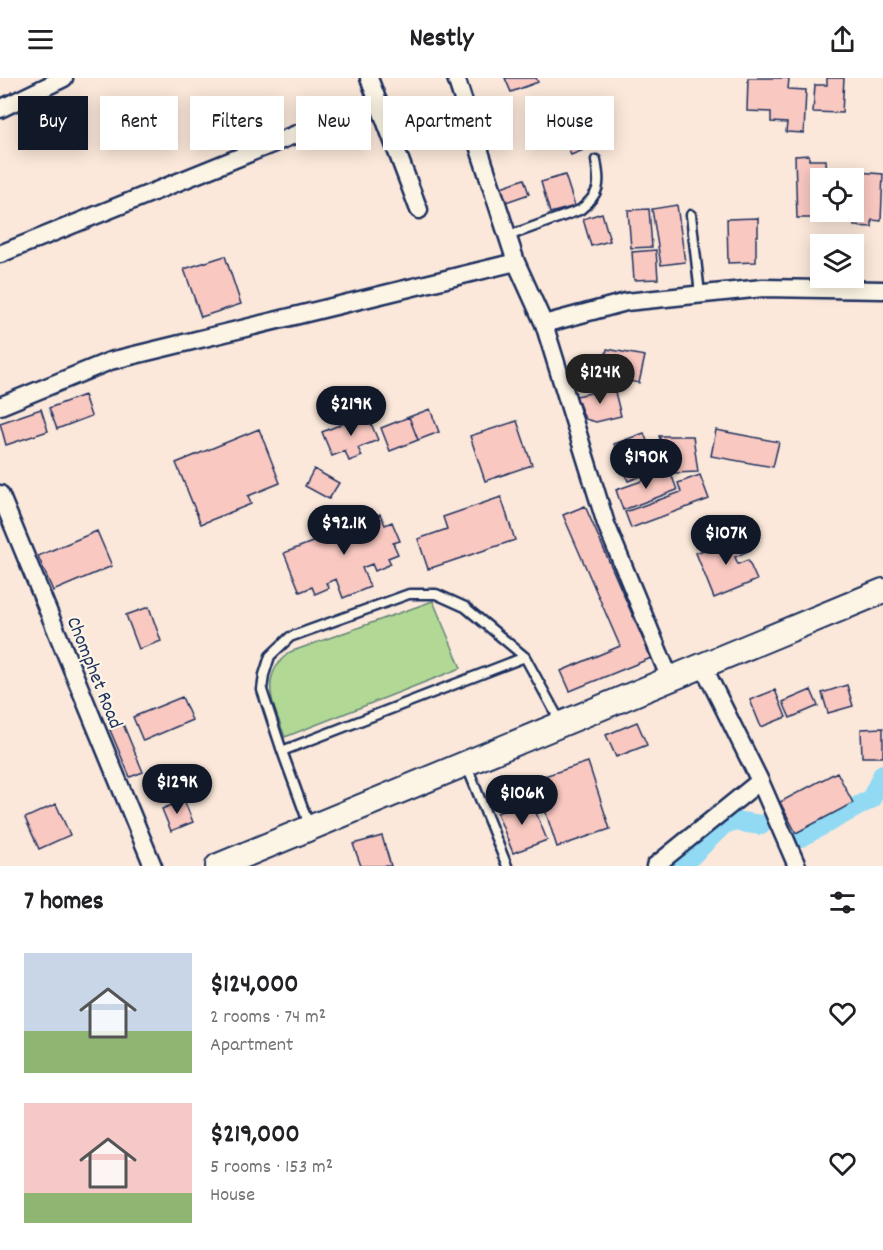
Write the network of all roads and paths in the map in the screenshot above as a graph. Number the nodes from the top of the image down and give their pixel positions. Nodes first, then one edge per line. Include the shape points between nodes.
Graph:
1 (64, 78) edge
2 (369, 78) edge
3 (456, 78) edge
4 (378, 101) junction
5 (0, 109) edge
6 (596, 160) dead end
7 (418, 210) dead end
8 (691, 215) dead end
9 (508, 236) junction
10 (0, 254) edge
11 (516, 262) junction
12 (883, 290) edge
13 (700, 294) junction
14 (544, 324) junction
15 (0, 406) edge
16 (0, 494) edge
17 (883, 591) edge
18 (525, 657) junction
19 (703, 666) junction
20 (670, 680) junction
21 (561, 723) junction
22 (282, 751) junction
23 (466, 764) junction
24 (760, 781) junction
25 (310, 828) junction
26 (153, 866) edge
27 (218, 866) edge
28 (507, 866) edge
29 (655, 866) edge
30 (797, 866) edge

1 - 5 street
2 - 4 street
3 - 9 street
4 - 7 street
4 - 10 street
6 - 9 lane via 597,194 588,204
8 - 13 lane
9 - 11 street
11 - 14 street
11 - 15 street via 110,362
12 - 13 street via 763,288
13 - 14 street via 626,302
14 - 20 street via 606,524
16 - 26 street, Chomphet Road
17 - 19 street
18 - 21 lane
18 - 22 lane
18 - 22 lane via 465,607 436,594 409,594 290,637 270,656 262,690
19 - 20 street
19 - 24 street
20 - 21 street
21 - 23 street
22 - 25 lane
23 - 25 street
23 - 28 lane
24 - 29 street
24 - 30 street
25 - 27 street

